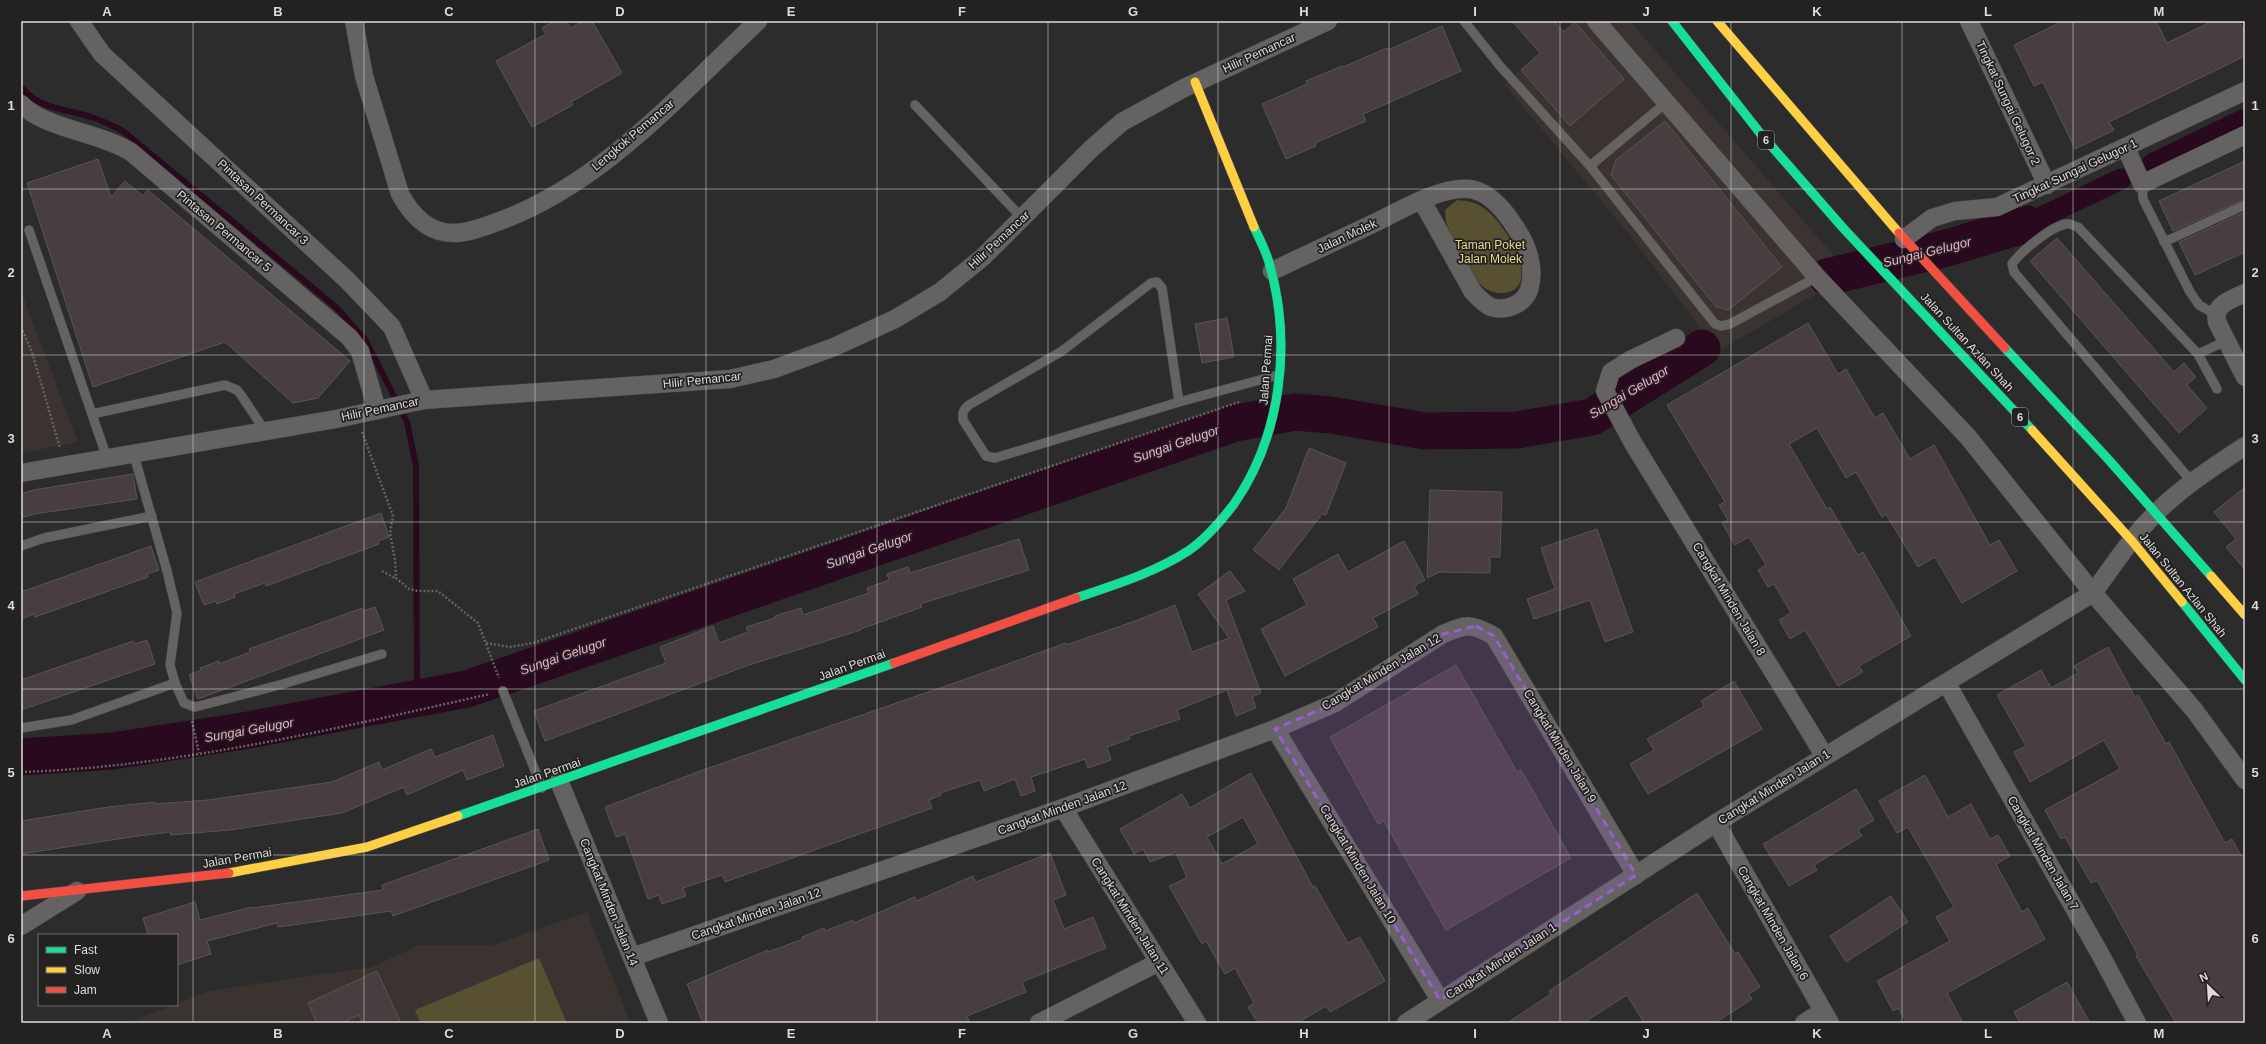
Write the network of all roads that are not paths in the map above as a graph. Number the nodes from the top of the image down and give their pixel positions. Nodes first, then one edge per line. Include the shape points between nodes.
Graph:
1 (79, 21) edge
2 (354, 21) edge
3 (758, 21) edge
4 (1328, 21) edge
5 (1464, 21) edge
6 (1596, 21) edge
7 (1672, 21) edge
8 (1717, 21) edge
9 (1975, 23) edge
10 (1195, 82) junction
11 (2245, 91) edge
12 (1668, 102) junction
13 (21, 104) edge
14 (915, 105) dead end
15 (2245, 136) edge
16 (2126, 148) junction
17 (1590, 166) junction
18 (2047, 184) junction
19 (2142, 184) junction
20 (1422, 201) junction
21 (2245, 205) edge
22 (1023, 219) junction
23 (29, 230) dead end
24 (1904, 239) junction
25 (2164, 242) junction
26 (1272, 271) junction
27 (1817, 277) junction
28 (2245, 294) edge
29 (2215, 314) junction
30 (1676, 338) dead end
31 (2226, 341) junction
32 (2198, 354) junction
33 (1280, 375) junction
34 (2245, 377) edge
35 (2217, 389) dead end
36 (417, 402) junction
37 (1179, 402) junction
38 (383, 409) junction
39 (92, 414) junction
40 (265, 431) junction
41 (2245, 446) edge
42 (134, 454) junction
43 (107, 458) junction
44 (21, 473) edge
45 (2192, 482) junction
46 (2156, 512) junction
47 (152, 516) junction
48 (2132, 541) junction
49 (21, 546) edge
50 (2093, 593) junction
51 (2245, 615) edge
52 (1476, 626) joint
53 (382, 654) dead end
54 (2245, 680) edge
55 (176, 683) junction
56 (1947, 684) junction
57 (503, 691) road end
58 (21, 728) edge
59 (1276, 729) junction
60 (1824, 755) junction
61 (2245, 780) edge
62 (560, 782) junction
63 (542, 788) junction
64 (1063, 808) junction
65 (1716, 823) junction
66 (1636, 875) junction
67 (79, 889) junction
68 (21, 896) edge
69 (21, 926) edge
70 (632, 957) junction
71 (1159, 962) junction
72 (1440, 1000) junction
73 (1826, 1017) edge
74 (659, 1023) edge
75 (1039, 1023) edge
76 (1197, 1023) edge
77 (1406, 1023) edge
78 (1804, 1023) edge
79 (2136, 1023) edge

1 - 36 street, Pintasan Permancar 3 via 102,54 347,280 392,327
2 - 3 street, Lengkok Pemancar via 364,76 400,194 419,221 434,229 452,233 472,230 520,214 557,194 609,159
4 - 10 street, Hilir Pemancar
5 - 17 lane via 1500,66
6 - 12 street
7 - 48 main road, Jalan Sultan Azlan Shah / 6 via 1760,132 1844,229
8 - 24 main road, Jalan Sultan Azlan Shah
9 - 18 street, Tingkat Sungai Gelugor 2
10 - 22 street, Hilir Pemancar via 1122,122 1091,149
10 - 26 main road, Jalan Permai
11 - 16 street, Tingkat Sungai Gelugor 1
12 - 17 lane
12 - 27 street
13 - 38 street, Pintasan Permancar 5 via 38,117 116,142 131,152 349,337 360,351
14 - 22 lane
15 - 19 street
16 - 18 street, Tingkat Sungai Gelugor 1
16 - 19 street
17 - 27 lane via 1715,324 1730,324
18 - 24 street, Tingkat Sungai Gelugor 1 via 1997,207 1955,212 1932,218
19 - 25 lane via 2143,200
20 - 20 street, Jalan Molek via 1473,292 1490,307 1512,307 1522,301 1531,282 1530,258 1524,240 1504,211 1485,195 1469,189 1456,189
20 - 26 street, Jalan Molek
21 - 25 lane
22 - 36 street, Hilir Pemancar via 983,257 940,292 895,319 834,347 774,369 730,379
23 - 39 lane
24 - 46 main road, Jalan Sultan Azlan Shah
25 - 29 lane via 2194,300 2199,306
26 - 33 main road, Jalan Permai via 1280,331
27 - 50 street via 1968,437
28 - 29 street via 2226,302
29 - 31 street
30 - 60 street, Cangkat Minden Jalan 8 via 1611,372 1604,390 1633,443
31 - 32 lane
31 - 34 street
32 - 35 lane
32 - 45 lane via 2078,227 2068,223 2057,226 2017,257 2012,264 2014,272
33 - 37 lane
33 - 62 main road, Jalan Permai via 1272,428 1253,476 1233,506 1212,530 1188,550 1149,571
36 - 38 street, Hilir Pemancar
37 - 37 lane via 990,458 982,450 963,420 962,414 969,405 1062,351 1151,283 1157,282 1162,288
38 - 40 street, Hilir Pemancar
39 - 40 lane via 225,385 237,390
39 - 43 lane
40 - 42 street, Hilir Pemancar
41 - 45 street, Cangkat Minden Jalan 1
42 - 43 street, Hilir Pemancar
42 - 47 lane
43 - 44 street, Hilir Pemancar
45 - 46 street, Cangkat Minden Jalan 1
46 - 48 street, Cangkat Minden Jalan 1
46 - 51 main road, Jalan Sultan Azlan Shah
47 - 49 lane via 44,538
47 - 55 lane via 177,613 170,665
48 - 50 street, Cangkat Minden Jalan 1
48 - 54 main road, Jalan Sultan Azlan Shah / 6
50 - 56 street, Cangkat Minden Jalan 1
50 - 61 street via 2195,711
52 - 59 street, Cangkat Minden Jalan 12 via 1457,628 1443,634 1335,703
52 - 66 street, Cangkat Minden Jalan 9 via 1494,636
53 - 55 lane via 200,706 189,706 184,703
55 - 58 lane via 71,720
56 - 60 street, Cangkat Minden Jalan 1
56 - 79 street, Cangkat Minden Jalan 7 via 2099,952
57 - 63 lane
59 - 64 street, Cangkat Minden Jalan 12
59 - 72 street, Cangkat Minden Jalan 10
60 - 65 street, Cangkat Minden Jalan 1
62 - 63 main road, Jalan Permai
62 - 70 street, Cangkat Minden Jalan 14
63 - 67 main road, Jalan Permai via 367,847 216,875
64 - 70 street, Cangkat Minden Jalan 12
64 - 71 street, Cangkat Minden Jalan 11
65 - 66 street, Cangkat Minden Jalan 1
65 - 73 street, Cangkat Minden Jalan 6
66 - 72 street, Cangkat Minden Jalan 1
67 - 68 main road, Jalan Permai
67 - 69 street
70 - 74 street, Cangkat Minden Jalan 14
71 - 75 street
71 - 76 street, Cangkat Minden Jalan 11
72 - 77 street, Cangkat Minden Jalan 1
73 - 78 street

